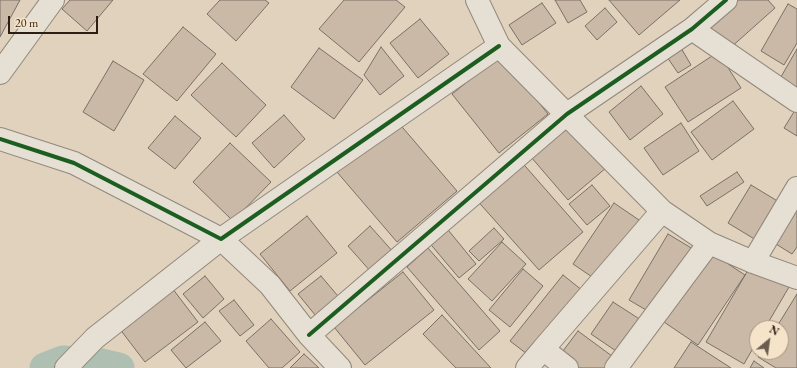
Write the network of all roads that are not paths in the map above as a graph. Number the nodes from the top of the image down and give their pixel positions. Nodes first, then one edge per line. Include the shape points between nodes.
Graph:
1 (52, 0) edge
2 (726, 0) edge
3 (482, 2) edge
4 (692, 29) junction
5 (499, 46) junction
6 (0, 73) edge
7 (797, 101) edge
8 (567, 114) junction
9 (0, 139) edge
10 (797, 188) edge
11 (662, 211) junction
12 (221, 239) junction
13 (709, 243) junction
14 (753, 262) junction
15 (797, 278) edge
16 (310, 335) junction
17 (543, 349) junction
18 (66, 368) edge
19 (340, 368) edge
20 (527, 368) edge
21 (567, 368) edge
22 (616, 368) edge

1 - 6 street
2 - 4 street
3 - 5 street
4 - 7 street
4 - 8 street
5 - 8 street
5 - 12 street
8 - 11 street
8 - 16 street
9 - 12 street via 74,163
10 - 14 street
11 - 13 street
11 - 17 street
12 - 16 street via 270,285
12 - 18 street via 95,338
13 - 14 street
13 - 22 street
14 - 15 street
16 - 19 street
17 - 20 street
17 - 21 street

